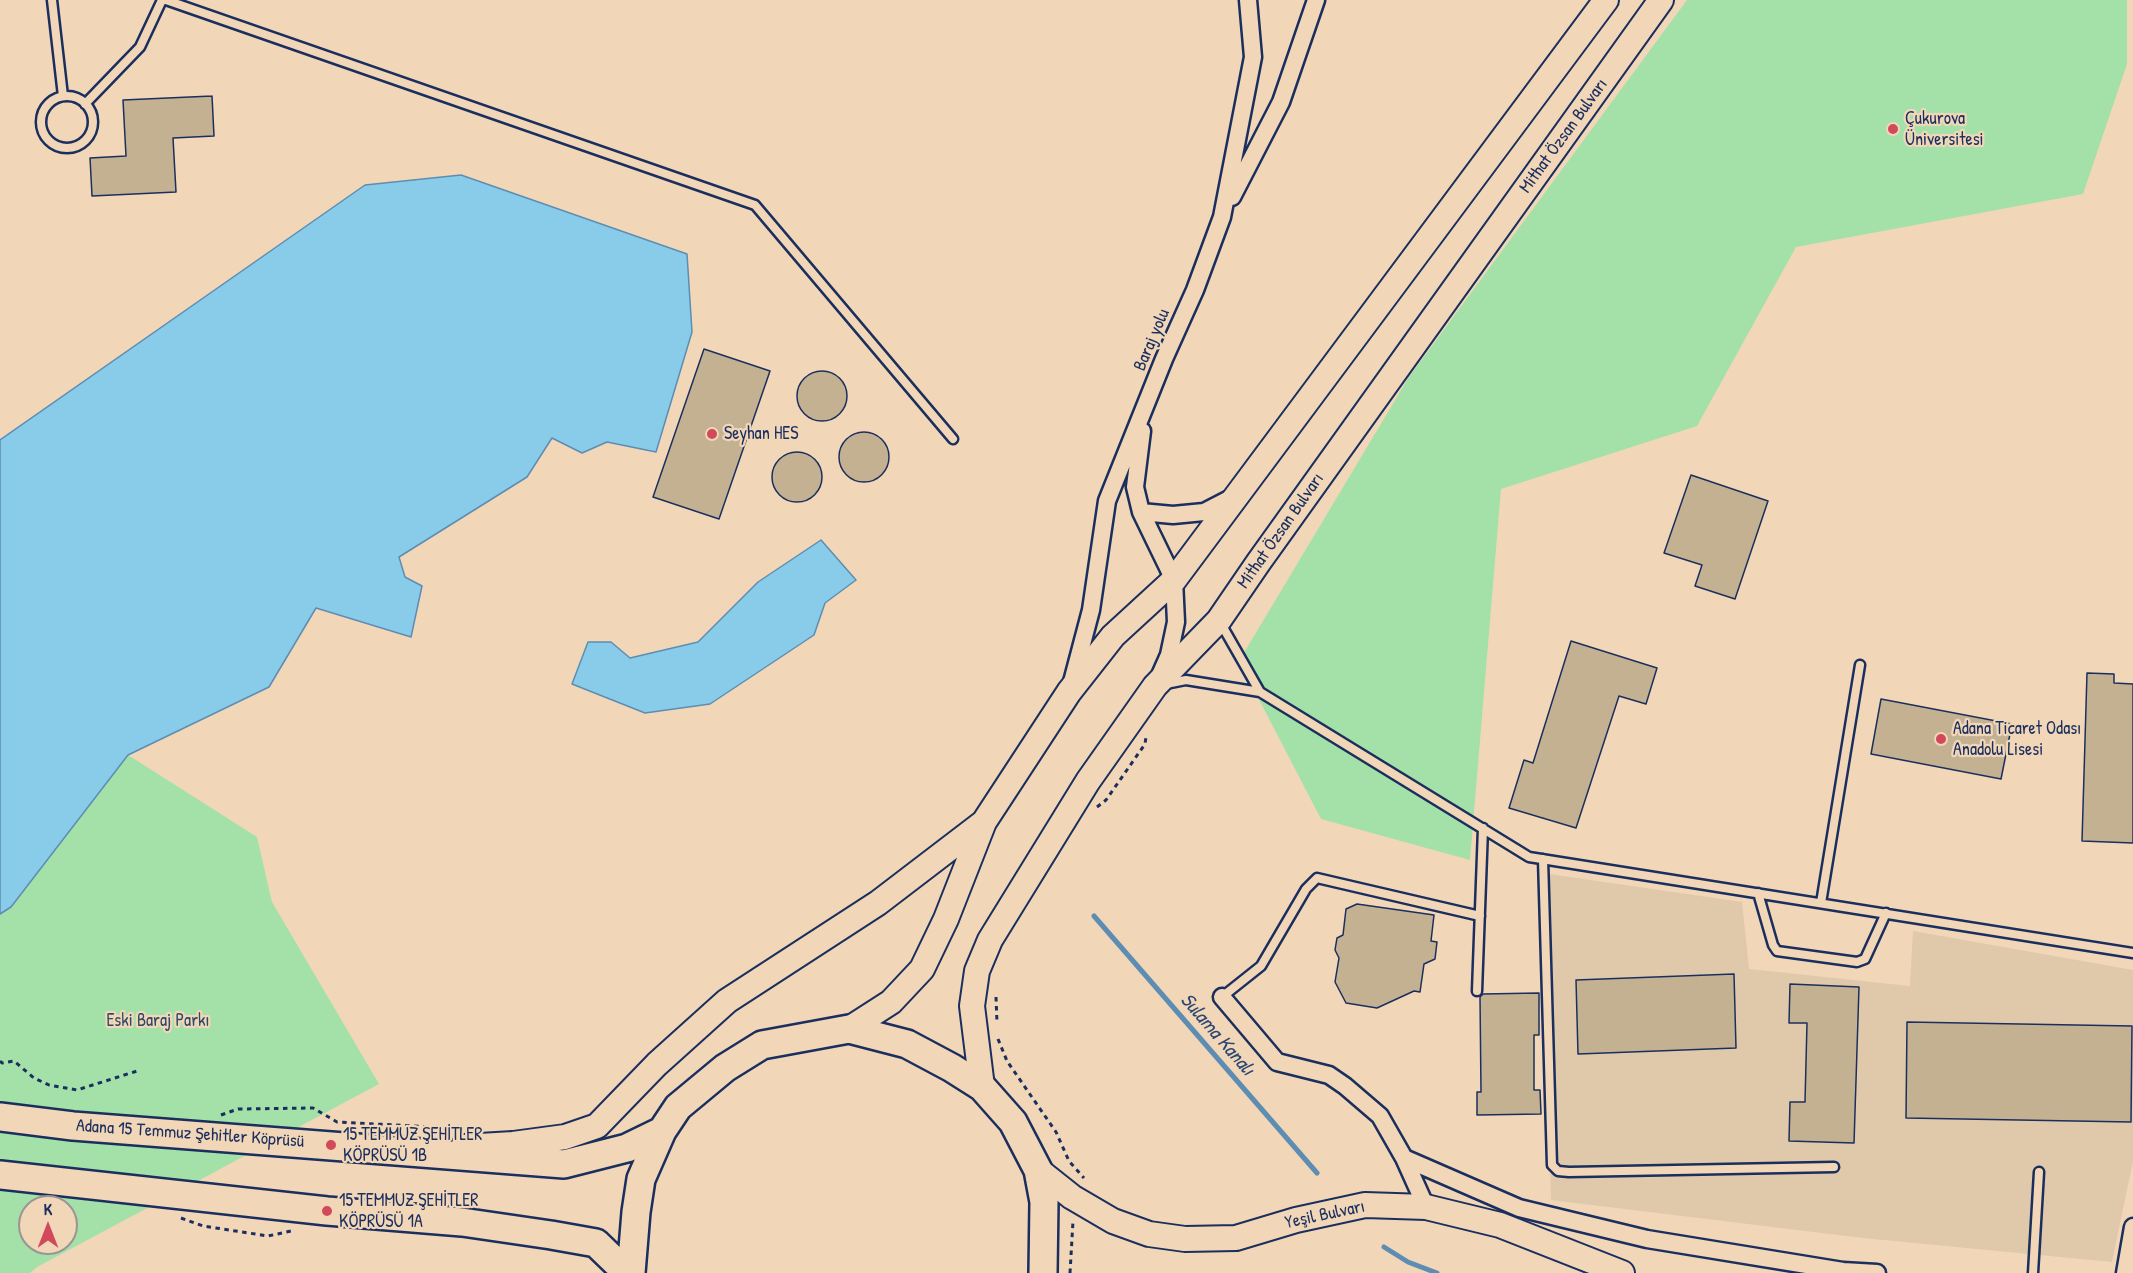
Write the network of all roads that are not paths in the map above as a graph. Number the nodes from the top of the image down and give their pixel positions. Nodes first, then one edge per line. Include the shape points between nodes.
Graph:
1 (52, 0) edge
2 (162, 0) edge
3 (166, 0) edge
4 (1248, 0) edge
5 (1316, 0) edge
6 (1606, 0) edge
7 (1662, 0) edge
8 (63, 96) junction
9 (85, 104) junction
10 (1222, 217) junction
11 (1144, 409) junction
12 (953, 440) dead end
13 (1237, 495) junction
14 (1141, 512) junction
15 (1174, 580) junction
16 (1219, 620) junction
17 (1860, 666) dead end
18 (1155, 686) junction
19 (1069, 692) junction
20 (1260, 692) junction
21 (984, 822) junction
22 (1483, 828) junction
23 (1543, 859) junction
24 (1758, 893) junction
25 (1821, 903) junction
26 (1886, 913) junction
27 (1480, 916) junction
28 (2133, 954) edge
29 (1477, 991) dead end
30 (1222, 997) joint
31 (849, 1029) junction
32 (982, 1087) junction
33 (0, 1117) edge
34 (662, 1131) junction
35 (390, 1150) junction
36 (1404, 1158) junction
37 (1834, 1167) dead end
38 (1038, 1170) junction
39 (2039, 1172) dead end
40 (0, 1175) edge
41 (1426, 1207) junction
42 (2133, 1227) edge
43 (629, 1273) edge
44 (1043, 1273) edge
45 (1622, 1273) edge
46 (1877, 1273) edge
47 (2033, 1273) edge
48 (2124, 1273) edge

1 - 8 lane
2 - 9 lane via 140,47
3 - 12 lane via 755,205
4 - 10 street, Baraj yolu via 1253,57
5 - 10 street via 1281,102
6 - 13 main road
7 - 16 main road, Mithat Özsan Bulvarı
8 - 9 lane
8 - 9 lane via 49,103 41,117 48,140 62,147 78,145 90,134 92,118
10 - 11 street, Baraj yolu
11 - 14 street via 1135,487
11 - 19 street, Baraj yolu via 1107,501 1091,610
13 - 14 street via 1204,512
13 - 15 main road
14 - 15 street
15 - 18 street via 1176,622 1169,655
15 - 19 main road via 1113,636
16 - 18 main road, Mithat Özsan Bulvarı
16 - 20 lane
17 - 25 lane
18 - 20 lane via 1186,680
18 - 32 main road, Mithat Özsan Bulvarı via 1088,781 990,940 977,971 972,1006
19 - 21 main road
20 - 22 lane
21 - 31 main road via 922,969 891,1002
21 - 35 main road via 879,903 727,1001 657,1064 597,1126 565,1137 513,1144
22 - 23 lane via 1529,857
22 - 27 lane
23 - 24 lane
23 - 37 lane via 1552,1165 1558,1171 1569,1172
24 - 25 lane
24 - 26 lane via 1777,951 1857,962 1865,959
25 - 26 lane
26 - 28 lane
27 - 29 lane
27 - 30 lane via 1317,878 1306,889 1261,966
30 - 36 street via 1277,1062 1329,1075 1380,1116
31 - 32 main road via 907,1044
31 - 34 main road via 762,1045 725,1068 678,1107
32 - 38 main road via 1013,1122
33 - 35 main road, Adana 15 Temmuz Şehitler Köprüsü
34 - 35 main road, Adana 15 Temmuz Şehitler Köprüsü via 627,1148 564,1164
34 - 43 main road via 641,1179
36 - 41 street
36 - 46 street via 1519,1208 1636,1237 1843,1271
38 - 41 main road, Yeşil Bulvarı via 1068,1195 1113,1221 1149,1234 1185,1239 1236,1238 1365,1205
38 - 44 main road via 1044,1202
39 - 47 lane
40 - 43 main road via 462,1222 551,1235 596,1244
41 - 45 main road, Yeşil Bulvarı via 1500,1225
42 - 48 street

